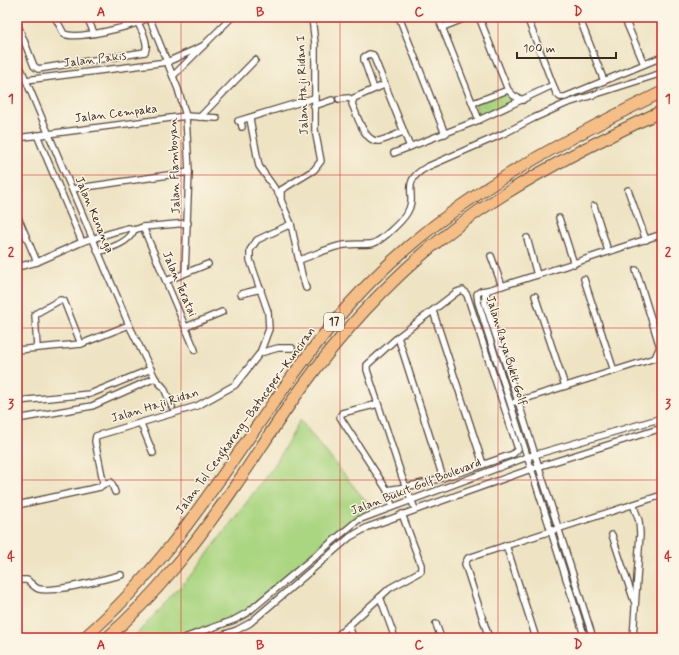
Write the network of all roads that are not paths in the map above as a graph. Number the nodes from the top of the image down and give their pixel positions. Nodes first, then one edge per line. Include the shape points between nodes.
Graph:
1 (55, 17) edge
2 (88, 17) edge
3 (149, 17) edge
4 (232, 17) edge
5 (312, 17) edge
6 (398, 17) edge
7 (438, 17) edge
8 (468, 17) edge
9 (479, 17) edge
10 (527, 17) edge
11 (579, 17) edge
12 (624, 17) edge
13 (137, 20) edge
14 (17, 23) edge
15 (443, 27) junction
16 (94, 33) junction
17 (203, 46) junction
18 (117, 57) junction
19 (662, 57) edge
20 (17, 59) edge
21 (255, 60) dead end
22 (167, 62) junction
23 (644, 64) junction
24 (118, 68) junction
25 (662, 73) edge
26 (173, 76) junction
27 (26, 80) junction
28 (604, 81) junction
29 (384, 85) junction
30 (553, 85) junction
31 (374, 89) junction
32 (508, 90) junction
33 (662, 92) edge
34 (314, 98) junction
35 (339, 99) dead end
36 (332, 100) dead end
37 (352, 100) junction
38 (523, 100) junction
39 (473, 103) junction
40 (314, 106) junction
41 (662, 111) edge
42 (186, 116) junction
43 (200, 117) junction
44 (217, 118) dead end
45 (250, 119) junction
46 (479, 120) junction
47 (241, 123) dead end
48 (403, 132) junction
49 (48, 133) junction
50 (445, 134) junction
51 (37, 135) junction
52 (17, 138) edge
53 (410, 147) junction
54 (394, 153) dead end
55 (189, 172) junction
56 (72, 189) junction
57 (628, 190) dead end
58 (280, 196) junction
59 (594, 206) dead end
60 (17, 216) edge
61 (559, 218) dead end
62 (188, 223) junction
63 (291, 224) junction
64 (143, 227) junction
65 (134, 230) junction
66 (662, 234) edge
67 (92, 238) junction
68 (527, 238) dead end
69 (646, 240) junction
70 (82, 242) junction
71 (608, 251) junction
72 (98, 252) junction
73 (491, 256) dead end
74 (299, 260) junction
75 (36, 262) junction
76 (208, 264) dead end
77 (574, 264) junction
78 (17, 267) edge
79 (636, 270) dead end
80 (185, 273) junction
81 (537, 275) junction
82 (584, 279) dead end
83 (166, 281) junction
84 (502, 286) junction
85 (261, 288) junction
86 (306, 288) dead end
87 (488, 290) junction
88 (241, 294) dead end
89 (535, 296) dead end
90 (222, 312) dead end
91 (433, 312) junction
92 (128, 325) junction
93 (186, 327) junction
94 (398, 337) junction
95 (80, 344) junction
96 (37, 348) junction
97 (292, 348) dead end
98 (17, 350) edge
99 (195, 350) dead end
100 (260, 353) junction
101 (151, 369) junction
102 (614, 371) junction
103 (155, 378) junction
104 (565, 386) junction
105 (90, 394) junction
106 (518, 400) junction
107 (17, 402) edge
108 (510, 403) junction
109 (378, 404) junction
110 (92, 406) junction
111 (172, 407) dead end
112 (660, 418) edge
113 (17, 419) edge
114 (141, 424) junction
115 (662, 430) edge
116 (153, 453) dead end
117 (535, 456) junction
118 (527, 457) junction
119 (484, 464) junction
120 (538, 467) junction
121 (531, 469) junction
122 (443, 478) junction
123 (102, 485) junction
124 (406, 487) junction
125 (386, 490) junction
126 (115, 492) dead end
127 (662, 494) edge
128 (411, 500) junction
129 (17, 504) edge
130 (633, 504) junction
131 (392, 506) junction
132 (415, 509) junction
133 (402, 514) junction
134 (557, 529) junction
135 (550, 531) junction
136 (612, 535) dead end
137 (506, 545) junction
138 (121, 575) dead end
139 (17, 580) edge
140 (380, 597) junction
141 (635, 604) junction
142 (436, 624) dead end
143 (349, 626) junction
144 (84, 638) edge
145 (107, 638) edge
146 (184, 638) edge
147 (214, 638) edge
148 (335, 638) edge
149 (353, 638) edge
150 (395, 638) edge
151 (441, 638) edge
152 (489, 638) edge
153 (536, 638) edge
154 (585, 638) edge
155 (593, 638) edge
156 (633, 638) edge

1 - 16 street via 64,34 72,36
2 - 16 street
3 - 13 street
3 - 22 street, Jalan Flamboyan
4 - 17 street
5 - 34 street, Jalan Haji Ridan I via 315,44
6 - 50 street
7 - 15 street
8 - 15 street
9 - 32 street
10 - 30 street
11 - 28 street
12 - 23 street
13 - 16 street
13 - 18 street via 146,43 146,50
14 - 18 street via 36,68
15 - 39 street
17 - 22 street, Jalan Pakis
17 - 26 street
18 - 24 street
19 - 23 street
20 - 27 street, Jalan Kenanga
21 - 43 street
22 - 24 street, Jalan Pakis
22 - 26 street, Jalan Flamboyan
23 - 28 street
24 - 27 street, Jalan Pakis
25 - 74 street via 565,104 427,167 412,178 410,203 406,215 378,241 338,246
26 - 42 street, Jalan Flamboyan
27 - 49 street, Jalan Kenanga
28 - 30 street via 565,97 558,96
29 - 31 street
29 - 31 street via 373,55 369,54 364,60
29 - 48 street
30 - 38 street
31 - 37 street
32 - 38 street
32 - 39 street
33 - 144 highway, Jalan Tol Cengkareng–Batuceper–Kunciran / 17 via 492,183 439,220 385,267 336,320 295,373 174,543 141,582
34 - 40 street, Jalan Haji Ridan I
34 - 45 street
35 - 37 street
36 - 40 street
37 - 48 street via 368,138 377,141
38 - 46 street
39 - 46 street
40 - 58 street, Jalan Haji Ridan I via 320,162 314,170 284,187
41 - 145 highway, 17 via 576,153 502,196 448,234 396,279 347,330 303,386 185,556 152,594
42 - 43 street, Jalan Cempaka
42 - 49 street, Jalan Cempaka
42 - 55 street, Jalan Flamboyan
43 - 44 street, Jalan Cempaka
45 - 47 street
45 - 58 street via 259,166
46 - 50 street
48 - 53 street
49 - 51 street, Jalan Cempaka
49 - 56 street, Jalan Kenanga
50 - 53 street
51 - 52 street, Jalan Cempaka
51 - 70 street
53 - 54 street
55 - 56 street
55 - 62 street, Jalan Flamboyan
56 - 67 street, Jalan Kenanga
57 - 69 street
58 - 63 street
59 - 71 street
60 - 75 street
61 - 77 street
62 - 64 street
62 - 80 street, Jalan Flamboyan
63 - 74 street
63 - 85 street, Jalan Haji Ridan via 264,236 252,245 250,260
64 - 65 street
64 - 83 street, Jalan Teratai
65 - 67 street via 129,228
65 - 72 street via 127,240
66 - 69 street
67 - 70 street
67 - 72 street, Jalan Kenanga
68 - 81 street
69 - 71 street
70 - 75 street
71 - 77 street
72 - 92 street, Jalan Kenanga
73 - 84 street
74 - 86 street
75 - 78 street
76 - 80 street
77 - 81 street
79 - 102 street via 660,351 651,360
80 - 83 street
81 - 84 street
82 - 102 street
83 - 93 street, Jalan Teratai
84 - 87 street
85 - 88 street
85 - 100 street, Jalan Haji Ridan via 268,312 269,329
87 - 106 street, Jalan Raya Bukit Golf via 485,294 485,303
87 - 108 street, Jalan Raya Bukit Golf via 479,292 478,302
89 - 104 street
90 - 93 street
91 - 94 street
91 - 119 street
91 - 119 street via 457,292 465,292 518,446 517,452
92 - 95 street
92 - 101 street, Jalan Kenanga
93 - 99 street, Jalan Teratai
94 - 109 street via 367,365
94 - 122 street
95 - 96 street
95 - 96 street via 64,302 60,300 35,314
96 - 98 street
97 - 100 street via 278,348
100 - 114 street, Jalan Haji Ridan via 235,385 227,391 197,406
101 - 103 street, Jalan Kenanga
101 - 105 street
102 - 104 street
103 - 110 street
103 - 111 street, Jalan Kenanga via 164,388
104 - 106 street
105 - 107 street
105 - 110 street
106 - 108 street
106 - 117 street, Jalan Raya Bukit Golf
108 - 118 street, Jalan Raya Bukit Golf
109 - 124 street
109 - 125 street via 342,413 340,416
110 - 113 street
112 - 115 street
112 - 117 street, Jalan Bukit Golf Boulevard
114 - 116 street
114 - 123 street, Jalan Haji Ridan via 94,438
115 - 120 street, Jalan Bukit Golf Boulevard
117 - 118 street, Jalan Bukit Golf Boulevard
117 - 120 street, Jalan Raya Bukit Golf
118 - 121 street, Jalan Raya Bukit Golf
118 - 128 street, Jalan Bukit Golf Boulevard
119 - 122 street
120 - 121 street, Jalan Bukit Golf Boulevard
120 - 134 street, Jalan Raya Bukit Golf
121 - 132 street, Jalan Bukit Golf Boulevard
121 - 135 street, Jalan Raya Bukit Golf
122 - 124 street
123 - 126 street via 111,482
123 - 129 street via 95,489
124 - 125 street
124 - 128 street
125 - 131 street
127 - 130 street
128 - 131 street, Jalan Bukit Golf Boulevard
128 - 132 street
130 - 134 street
130 - 141 street via 640,534
131 - 146 street, Jalan Bukit Golf Boulevard via 353,522 244,615
132 - 133 street, Jalan Bukit Golf Boulevard
133 - 140 street via 421,569
133 - 147 street, Jalan Bukit Golf Boulevard via 350,537 250,623
134 - 135 street
134 - 155 street, Jalan Raya Bukit Golf
135 - 137 street
135 - 154 street, Jalan Raya Bukit Golf
136 - 141 street
137 - 152 street via 465,561
137 - 153 street
138 - 139 street via 42,590 27,580
140 - 143 street
140 - 150 street
141 - 156 street
142 - 151 street
143 - 148 street
143 - 149 street

